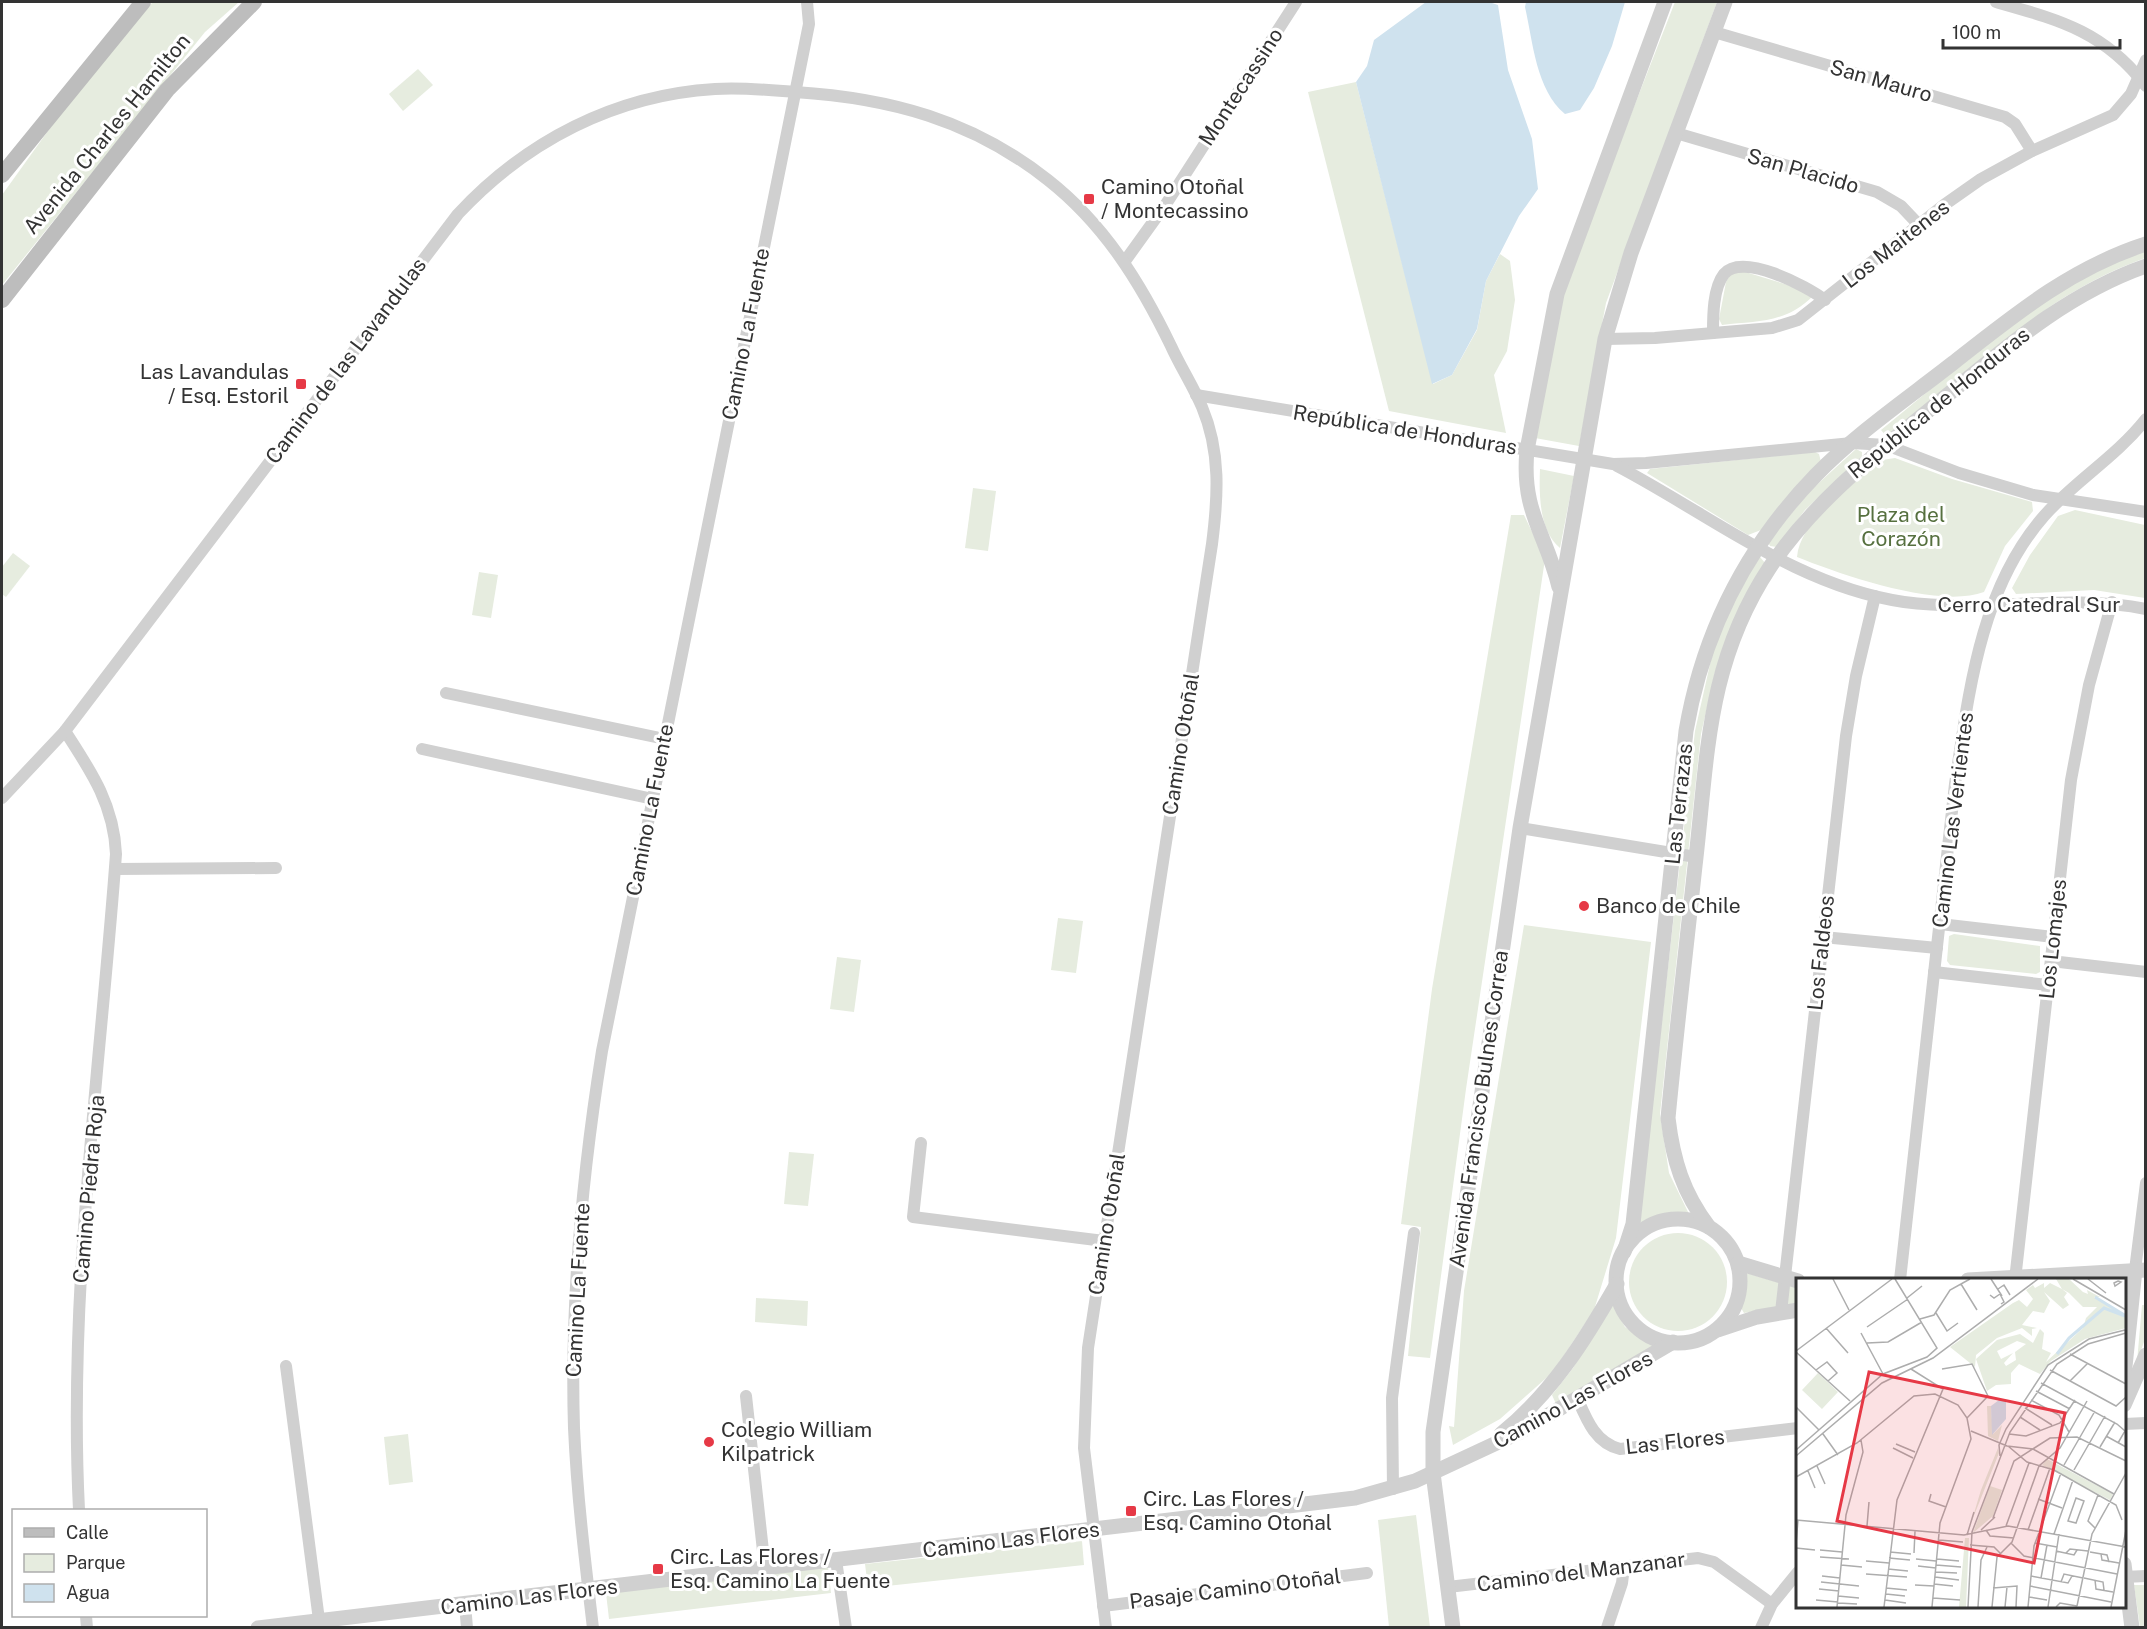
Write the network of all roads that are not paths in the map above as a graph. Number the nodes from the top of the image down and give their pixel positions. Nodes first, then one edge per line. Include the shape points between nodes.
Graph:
1 (143, 2) edge
2 (254, 2) edge
3 (807, 2) edge
4 (1296, 2) edge
5 (1665, 2) edge
6 (1725, 2) edge
7 (1995, 2) edge
8 (1714, 32) junction
9 (2145, 60) edge
10 (2143, 82) edge
11 (795, 92) junction
12 (1676, 133) junction
13 (2032, 151) junction
14 (2, 175) edge
15 (1919, 225) junction
16 (2145, 244) edge
17 (1125, 261) junction
18 (2145, 266) edge
19 (2, 300) edge
20 (1825, 300) junction
21 (2009, 319) junction
22 (1713, 333) junction
23 (2022, 335) junction
24 (1605, 339) junction
25 (1196, 395) junction
26 (2145, 419) edge
27 (1852, 443) junction
28 (1886, 445) junction
29 (1527, 450) junction
30 (1585, 459) junction
31 (1613, 464) junction
32 (2060, 500) junction
33 (2145, 512) edge
34 (1757, 547) junction
35 (1776, 559) junction
36 (1561, 592) junction
37 (1875, 596) junction
38 (2112, 602) junction
39 (1991, 607) junction
40 (2145, 609) edge
41 (1704, 655) junction
42 (1724, 662) junction
43 (446, 693) dead end
44 (65, 731) junction
45 (664, 739) junction
46 (422, 749) dead end
47 (2, 798) edge
48 (653, 799) junction
49 (1520, 828) junction
50 (1674, 853) junction
51 (1696, 856) junction
52 (276, 868) dead end
53 (115, 869) junction
54 (1940, 924) junction
55 (1823, 936) junction
56 (2053, 937) junction
57 (1937, 948) junction
58 (2051, 960) junction
59 (1934, 972) junction
60 (2145, 972) edge
61 (2048, 985) junction
62 (1654, 1033) junction
63 (1676, 1036) junction
64 (921, 1143) dead end
65 (2145, 1183) edge
66 (1709, 1227) junction
67 (1414, 1233) dead end
68 (1104, 1241) junction
69 (1624, 1252) junction
70 (1738, 1263) junction
71 (2140, 1270) edge
72 (1900, 1278) edge
73 (2015, 1278) edge
74 (1791, 1279) edge
75 (1617, 1284) junction
76 (2134, 1292) edge
77 (1796, 1310) edge
78 (1780, 1312) junction
79 (1709, 1332) junction
80 (1673, 1342) junction
81 (2145, 1355) edge
82 (2126, 1359) edge
83 (286, 1366) dead end
84 (746, 1396) dead end
85 (1578, 1400) junction
86 (2126, 1400) edge
87 (2145, 1423) edge
88 (2126, 1424) edge
89 (1796, 1428) edge
90 (1472, 1455) junction
91 (1434, 1473) junction
92 (1393, 1490) junction
93 (79, 1509) edge
94 (1094, 1530) junction
95 (836, 1560) junction
96 (1624, 1567) junction
97 (765, 1569) junction
98 (2126, 1572) edge
99 (1367, 1573) dead end
100 (1796, 1573) edge
101 (2145, 1576) edge
102 (2126, 1580) edge
103 (1448, 1587) junction
104 (588, 1590) junction
105 (465, 1604) junction
106 (1772, 1604) junction
107 (1103, 1606) junction
108 (319, 1620) junction
109 (354, 1622) edge
110 (258, 1628) edge
111 (467, 1628) edge
112 (593, 1628) edge
113 (846, 1628) edge
114 (1106, 1628) edge
115 (1453, 1628) edge
116 (1607, 1628) edge
117 (1761, 1628) edge
118 (2132, 1628) edge

1 - 14 main road
2 - 19 main road, Avenida Charles Hamilton via 167,90
3 - 11 street, Camino La Fuente via 809,24
4 - 17 street, Montecassino
5 - 29 street, Avenida Francisco Bulnes Correa via 1557,294
6 - 8 street, Avenida Francisco Bulnes Correa
7 - 10 street via 2084,31 2113,51
8 - 12 street, Avenida Francisco Bulnes Correa
8 - 13 street, San Mauro via 2005,117 2015,124
9 - 10 street, Los Maitenes
10 - 13 street, Los Maitenes via 2113,115
11 - 17 street, Camino Otoñal via 848,95 898,105 986,140 1060,190
11 - 44 street, Camino de las Lavandulas via 715,89 639,101 570,128 529,152 492,181 458,214
11 - 45 street, Camino La Fuente
12 - 15 street, San Placido via 1877,192 1901,206
12 - 24 street, Avenida Francisco Bulnes Correa via 1615,300
13 - 15 street, Los Maitenes via 1981,179
15 - 20 street, Los Maitenes
16 - 21 street, República de Honduras via 2071,277
17 - 25 street, Camino Otoñal
18 - 23 street, República de Honduras via 2090,290
20 - 22 street, Los Maitenes via 1789,324
20 - 22 street via 1793,280 1734,267 1719,284
21 - 23 street
21 - 27 street, República de Honduras
22 - 24 street, Los Maitenes
23 - 28 street, República de Honduras
24 - 30 street, Avenida Francisco Bulnes Correa
25 - 29 street, República de Honduras
25 - 68 street, Camino Otoñal via 1215,454 1216,506
26 - 32 street, Camino Las Vertientes via 2118,451
27 - 28 street
27 - 31 street, República de Honduras
27 - 34 street, República de Honduras via 1801,491
28 - 32 street via 1983,481
28 - 35 street, República de Honduras via 1843,481
29 - 30 street, República de Honduras
29 - 36 street, Avenida Francisco Bulnes Correa via 1529,507
30 - 31 street, República de Honduras
30 - 36 street, Avenida Francisco Bulnes Correa
31 - 34 street, República de Honduras
32 - 33 street
32 - 39 street, Camino Las Vertientes via 2019,548
34 - 35 street, República de Honduras
34 - 41 street, Las Terrazas via 1732,588
35 - 37 street, Cerro Catedral Sur via 1826,581
35 - 42 street, Las Terrazas via 1744,615
36 - 49 street, Avenida Francisco Bulnes Correa
37 - 39 street, Cerro Catedral Sur via 1926,604
37 - 55 street, Los Faldeos via 1846,736
38 - 39 street, Cerro Catedral Sur
38 - 40 street, Cerro Catedral Sur
38 - 56 street, Los Lomajes via 2089,685 2077,748
39 - 54 street, Camino Las Vertientes via 1962,736
41 - 42 street
41 - 50 street, Las Terrazas via 1686,731
42 - 51 street, Las Terrazas via 1708,735
43 - 45 street
44 - 47 street, Camino de las Lavandulas
44 - 53 street, Camino Piedra Roja via 110,810
45 - 48 street, Camino La Fuente
46 - 48 street
48 - 104 street, Camino La Fuente via 602,1051 578,1236 574,1427
49 - 50 street
49 - 91 street, Avenida Francisco Bulnes Correa via 1440,1373 1433,1432
50 - 51 street
50 - 62 street, Las Terrazas
51 - 63 street, Las Terrazas
52 - 53 street
53 - 93 street, Camino Piedra Roja via 80,1301
54 - 56 street
54 - 57 street, Camino Las Vertientes
55 - 57 street
55 - 74 street, Los Faldeos
56 - 58 street, Los Lomajes
57 - 59 street, Camino Las Vertientes
58 - 60 street
58 - 61 street, Los Lomajes
59 - 61 street
59 - 72 street, Camino Las Vertientes
61 - 73 street, Los Lomajes
62 - 63 street
62 - 69 street, Las Terrazas via 1633,1224
63 - 66 street, Las Terrazas via 1668,1118 1670,1140 1685,1191
64 - 68 street via 913,1217
65 - 71 street
66 - 69 street via 1688,1220 1660,1223 1643,1231
66 - 70 street via 1724,1239
67 - 92 street via 1392,1398
68 - 94 street, Camino Otoñal via 1088,1348 1083,1419 1087,1493
69 - 75 street
70 - 74 street
70 - 79 street via 1739,1297 1728,1318
71 - 73 street
71 - 76 street
74 - 78 street, Los Faldeos
75 - 80 street via 1630,1321 1649,1336
75 - 90 street, Camino Las Flores via 1560,1375 1519,1419
76 - 82 street
77 - 78 street
78 - 79 street
79 - 80 street
80 - 85 street, Camino Las Flores
81 - 86 street
83 - 108 street
84 - 97 street
85 - 89 street, Las Flores via 1596,1436 1620,1449
85 - 90 street, Camino Las Flores
87 - 88 street
90 - 91 street, Camino Las Flores
91 - 92 street, Camino Las Flores
91 - 103 street, Avenida Francisco Bulnes Correa
92 - 94 street, Camino Las Flores
94 - 95 street, Camino Las Flores
94 - 107 street, Camino Otoñal
95 - 97 street, Camino Las Flores
95 - 113 street
96 - 103 street, Camino del Manzanar
96 - 106 street, Camino del Manzanar via 1703,1558
96 - 116 street
97 - 104 street, Camino Las Flores
98 - 101 street
99 - 107 street, Pasaje Camino Otoñal
100 - 106 street
102 - 118 street
103 - 115 street, Avenida Francisco Bulnes Correa
104 - 105 street, Camino Las Flores
104 - 112 street, Camino La Fuente
105 - 109 street, Camino Las Flores
105 - 111 street
106 - 117 street
107 - 114 street, Camino Otoñal
108 - 109 street, Camino Las Flores
108 - 110 street, Camino Las Flores

